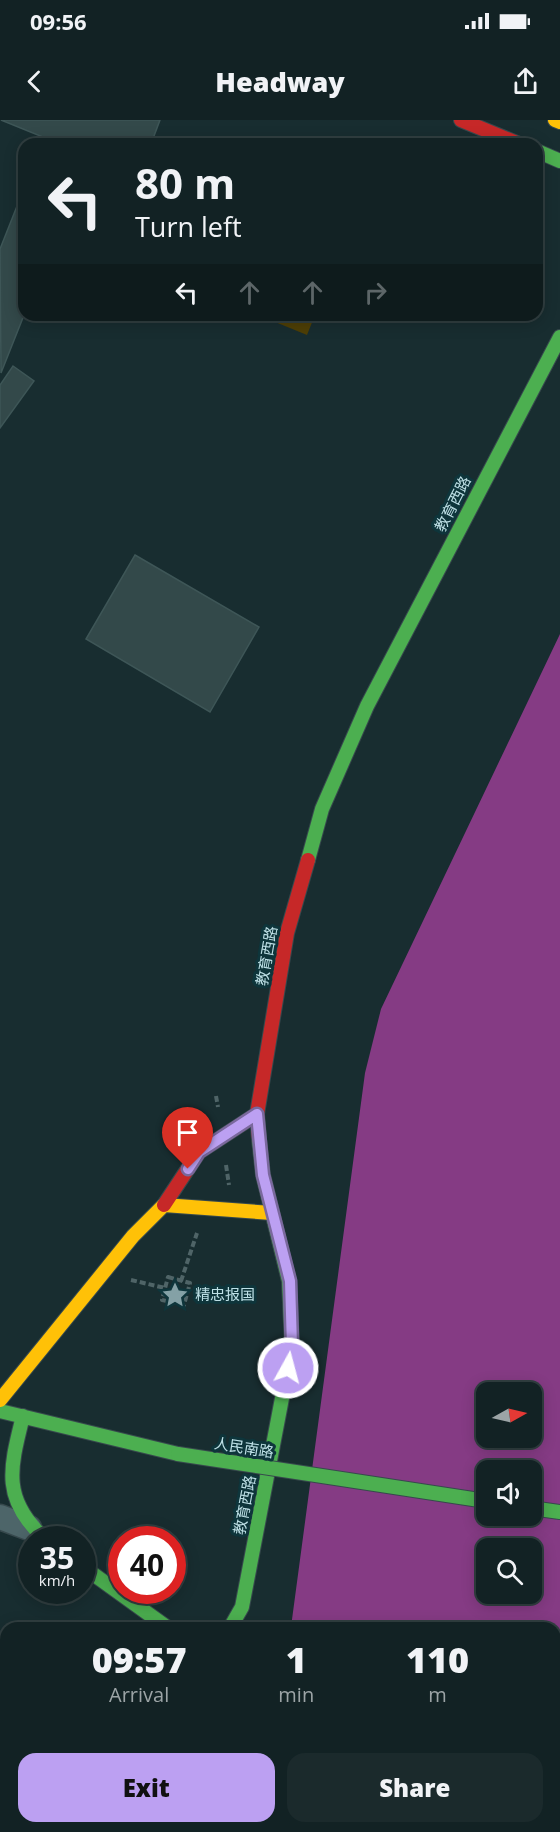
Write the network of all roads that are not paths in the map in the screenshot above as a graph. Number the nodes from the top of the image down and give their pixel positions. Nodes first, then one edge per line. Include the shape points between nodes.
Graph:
1 (461, 120) edge
2 (555, 120) edge
3 (560, 122) edge
4 (504, 138) edge
5 (543, 154) edge
6 (560, 161) edge
7 (560, 338) edge
8 (257, 1114) junction
9 (164, 1205) junction
10 (272, 1213) junction
11 (0, 1400) edge
12 (0, 1412) edge
13 (23, 1416) junction
14 (476, 1499) edge
15 (542, 1510) edge
16 (560, 1512) edge
17 (0, 1517) edge
18 (21, 1526) edge
19 (31, 1526) edge
20 (96, 1576) edge
21 (160, 1622) edge
22 (233, 1622) edge

1 - 4 street
2 - 3 street
5 - 6 street
7 - 8 street, 教育西路 via 367,706 322,809 287,933
8 - 9 street via 199,1152
8 - 10 street, 教育西路 via 263,1175
9 - 10 street
9 - 11 street via 133,1236
10 - 22 street, 教育西路 via 290,1281 292,1346 242,1607
12 - 13 street, 人民南路
13 - 14 street, 人民南路, bridge via 178,1454
13 - 19 street via 12,1456 11,1486 16,1510
15 - 16 street
17 - 18 street
20 - 21 street

